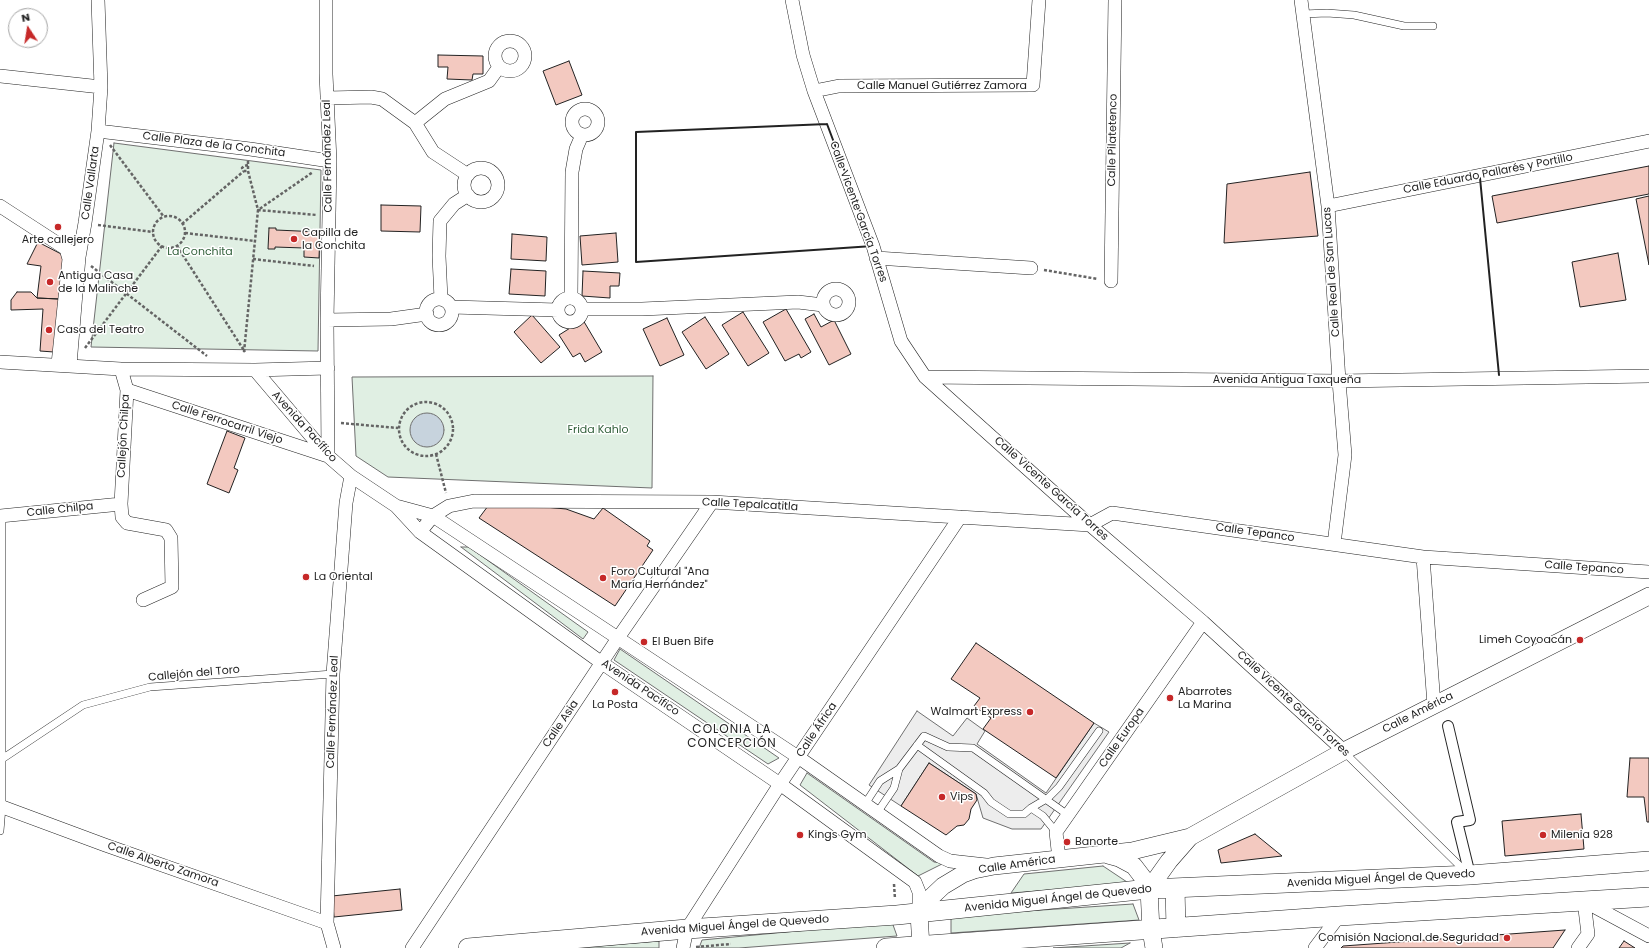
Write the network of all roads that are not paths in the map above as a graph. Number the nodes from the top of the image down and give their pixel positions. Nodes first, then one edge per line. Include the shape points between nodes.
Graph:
1 (98, 0) edge
2 (326, 0) edge
3 (792, 0) edge
4 (1039, 0) edge
5 (1115, 0) edge
6 (1301, 0) edge
7 (1303, 14) junction
8 (1433, 26) dead end
9 (499, 67) dead end
10 (0, 76) edge
11 (101, 86) junction
12 (814, 91) junction
13 (327, 98) junction
14 (415, 123) junction
15 (98, 131) junction
16 (582, 135) dead end
17 (1649, 141) edge
18 (330, 161) junction
19 (468, 175) junction
20 (468, 195) junction
21 (0, 206) edge
22 (1328, 206) junction
23 (66, 249) junction
24 (79, 258) junction
25 (876, 258) junction
26 (1031, 268) road end
27 (1111, 281) road end
28 (571, 298) junction
29 (446, 303) junction
30 (823, 305) dead end
31 (582, 309) junction
32 (558, 310) junction
33 (427, 314) junction
34 (327, 320) junction
35 (0, 362) edge
36 (64, 364) junction
37 (328, 368) junction
38 (121, 369) junction
39 (255, 370) junction
40 (1649, 376) edge
41 (925, 377) junction
42 (1339, 381) junction
43 (127, 390) junction
44 (328, 456) junction
45 (351, 476) junction
46 (712, 502) junction
47 (120, 504) junction
48 (396, 506) junction
49 (1, 516) edge
50 (432, 516) junction
51 (960, 517) junction
52 (1090, 525) junction
53 (420, 532) junction
54 (1334, 544) junction
55 (1423, 557) junction
56 (1649, 572) edge
57 (1649, 596) edge
58 (143, 600) dead end
59 (1204, 622) junction
60 (618, 638) junction
61 (602, 663) junction
62 (333, 674) junction
63 (1434, 705) junction
64 (1448, 726) dead end
65 (1099, 732) dead end
66 (917, 746) junction
67 (1344, 751) junction
68 (798, 757) junction
69 (2, 759) junction
70 (899, 769) junction
71 (780, 784) junction
72 (1044, 800) junction
73 (865, 804) junction
74 (1, 807) edge
75 (1031, 808) junction
76 (877, 813) junction
77 (1068, 815) junction
78 (0, 831) edge
79 (1056, 832) junction
80 (1190, 837) junction
81 (1106, 854) junction
82 (1058, 859) junction
83 (1649, 861) edge
84 (994, 866) junction
85 (1470, 875) junction
86 (1175, 888) junction
87 (1149, 889) junction
88 (1649, 897) edge
89 (1584, 901) junction
90 (920, 913) junction
91 (1339, 916) junction
92 (327, 923) junction
93 (1176, 928) junction
94 (687, 929) junction
95 (1649, 936) edge
96 (1153, 939) edge
97 (921, 946) edge
98 (334, 948) edge
99 (412, 948) edge
100 (468, 948) edge
101 (683, 948) edge
102 (886, 948) edge
103 (1142, 948) edge
104 (1315, 948) edge
105 (1578, 948) edge

1 - 11 street, Calle Vallarta
2 - 13 street, Calle Fernández Leal
3 - 12 street, Calle Vicente García Torres via 803,55
4 - 12 street, Calle Manuel Gutiérrez Zamora via 1033,85 839,86
5 - 27 street, Calle Pilatetenco
6 - 7 street, Calle Real de San Lucas
7 - 8 lane via 1354,15 1404,26
7 - 22 street, Calle Real de San Lucas
9 - 14 street via 489,81 445,100
10 - 11 street
11 - 15 street, Calle Vallarta
12 - 25 street, Calle Vicente García Torres
13 - 14 street via 371,96 382,99
13 - 18 street, Calle Fernández Leal
14 - 19 street via 433,152
15 - 18 street, Calle Plaza de la Conchita
15 - 24 street, Calle Vallarta
16 - 28 street via 576,149 572,172
17 - 22 street, Calle Eduardo Pallarés y Portillo
18 - 34 street, Calle Fernández Leal
19 - 20 street via 465,185
19 - 20 street via 477,169 488,170 496,177 498,188 493,198 488,201 477,201
20 - 29 street via 454,204 440,221 439,256
21 - 23 street
22 - 42 street, Calle Real de San Lucas
23 - 24 street
23 - 36 street via 69,258
24 - 36 street, Calle Vallarta
25 - 26 street
25 - 41 street, Calle Vicente García Torres via 901,341
28 - 31 street via 578,302
28 - 32 street via 561,303
29 - 32 street
29 - 33 street via 433,301 428,306
29 - 33 street via 452,316 446,323 434,324
30 - 31 street via 798,302
31 - 32 street via 578,319 571,322 563,320
33 - 34 street via 392,319
34 - 37 street, Calle Fernández Leal
35 - 36 street
36 - 38 street
37 - 39 street
37 - 44 street, Calle Fernández Leal
38 - 39 street
38 - 43 street, Callejón Chilpa
39 - 44 street, Avenida Pacífico
40 - 42 street, Avenida Antigua Taxqueña
41 - 42 street, Avenida Antigua Taxqueña
41 - 52 street, Calle Vicente García Torres
42 - 54 street, Calle Real de San Lucas via 1345,455
43 - 44 street, Calle Ferrocarril Viejo
43 - 47 street, Callejón Chilpa
44 - 45 street, Avenida Pacífico
45 - 48 street, Avenida Pacífico
45 - 62 street, Calle Fernández Leal via 346,503
46 - 50 street, Calle Tepalcatitla via 474,500 449,506
46 - 51 street, Calle Tepalcatitla
46 - 60 street, Calle Asia
47 - 49 street, Calle Chilpa
47 - 58 street via 122,517 127,523 166,530 171,538 172,587
48 - 50 street, Avenida Pacífico
48 - 53 street, Avenida Pacífico
49 - 69 lane
50 - 53 street, Calle Tepalcatitla
50 - 60 street, Avenida Pacífico
51 - 52 street, Calle Tepalcatitla
51 - 68 street, Calle África
52 - 54 street, Calle Tepanco via 1112,513
52 - 59 street, Calle Vicente García Torres
53 - 61 street, Avenida Pacífico
54 - 55 street, Calle Tepanco
55 - 56 street, Calle Tepanco
55 - 63 street
57 - 63 street, Calle América
59 - 67 street, Calle Vicente García Torres
59 - 77 street, Calle Europa
60 - 61 street, Calle Asia
60 - 68 street, Avenida Pacífico
61 - 71 street, Avenida Pacífico
61 - 99 street, Calle Asia
62 - 69 lane, Callejón del Toro via 150,687 83,705
62 - 92 street, Calle Fernández Leal
63 - 67 street, Calle América
64 - 85 street via 1470,820 1457,822
65 - 72 lane via 1059,787
66 - 70 lane
66 - 72 lane via 924,736 948,747 973,748 1038,793
66 - 75 lane via 984,793 991,802 1009,814 1024,814
67 - 80 street, Calle América
67 - 85 lane, Calle Vicente García Torres
68 - 71 street, Calle África
68 - 73 street, Avenida Pacífico
69 - 74 lane
70 - 73 lane via 880,781
70 - 76 lane via 894,788
71 - 90 street, Avenida Pacífico via 915,882 918,887
71 - 94 street, Calle África
72 - 75 lane
72 - 77 lane
73 - 76 street, Avenida Pacífico
74 - 78 lane
74 - 92 street, Calle Alberto Zamora
75 - 79 lane via 1043,816
76 - 84 street, Avenida Pacífico via 950,861
77 - 79 street, Calle Europa
79 - 82 street
80 - 81 street, Calle América via 1132,851
80 - 87 street, Calle América via 1169,860
81 - 82 street, Calle América
81 - 87 street, Calle América via 1134,866
82 - 84 street, Calle América
83 - 85 main road, Avenida Miguel Ángel de Quevedo
84 - 90 street, Calle América via 969,872 951,881 926,902
85 - 86 main road, Avenida Miguel Ángel de Quevedo
86 - 87 main road, Avenida Miguel Ángel de Quevedo
86 - 93 main road
87 - 90 main road, Avenida Miguel Ángel de Quevedo
87 - 96 street
88 - 89 main road
89 - 91 main road
89 - 95 street
89 - 105 street via 1588,934
90 - 94 main road, Avenida Miguel Ángel de Quevedo
90 - 97 street, Avenida Pacífico
91 - 93 main road
91 - 104 street
92 - 98 street, Calle Fernández Leal
93 - 96 main road
94 - 100 main road, Avenida Miguel Ángel de Quevedo
94 - 101 street, Calle África
96 - 97 main road
96 - 103 street
97 - 102 main road

